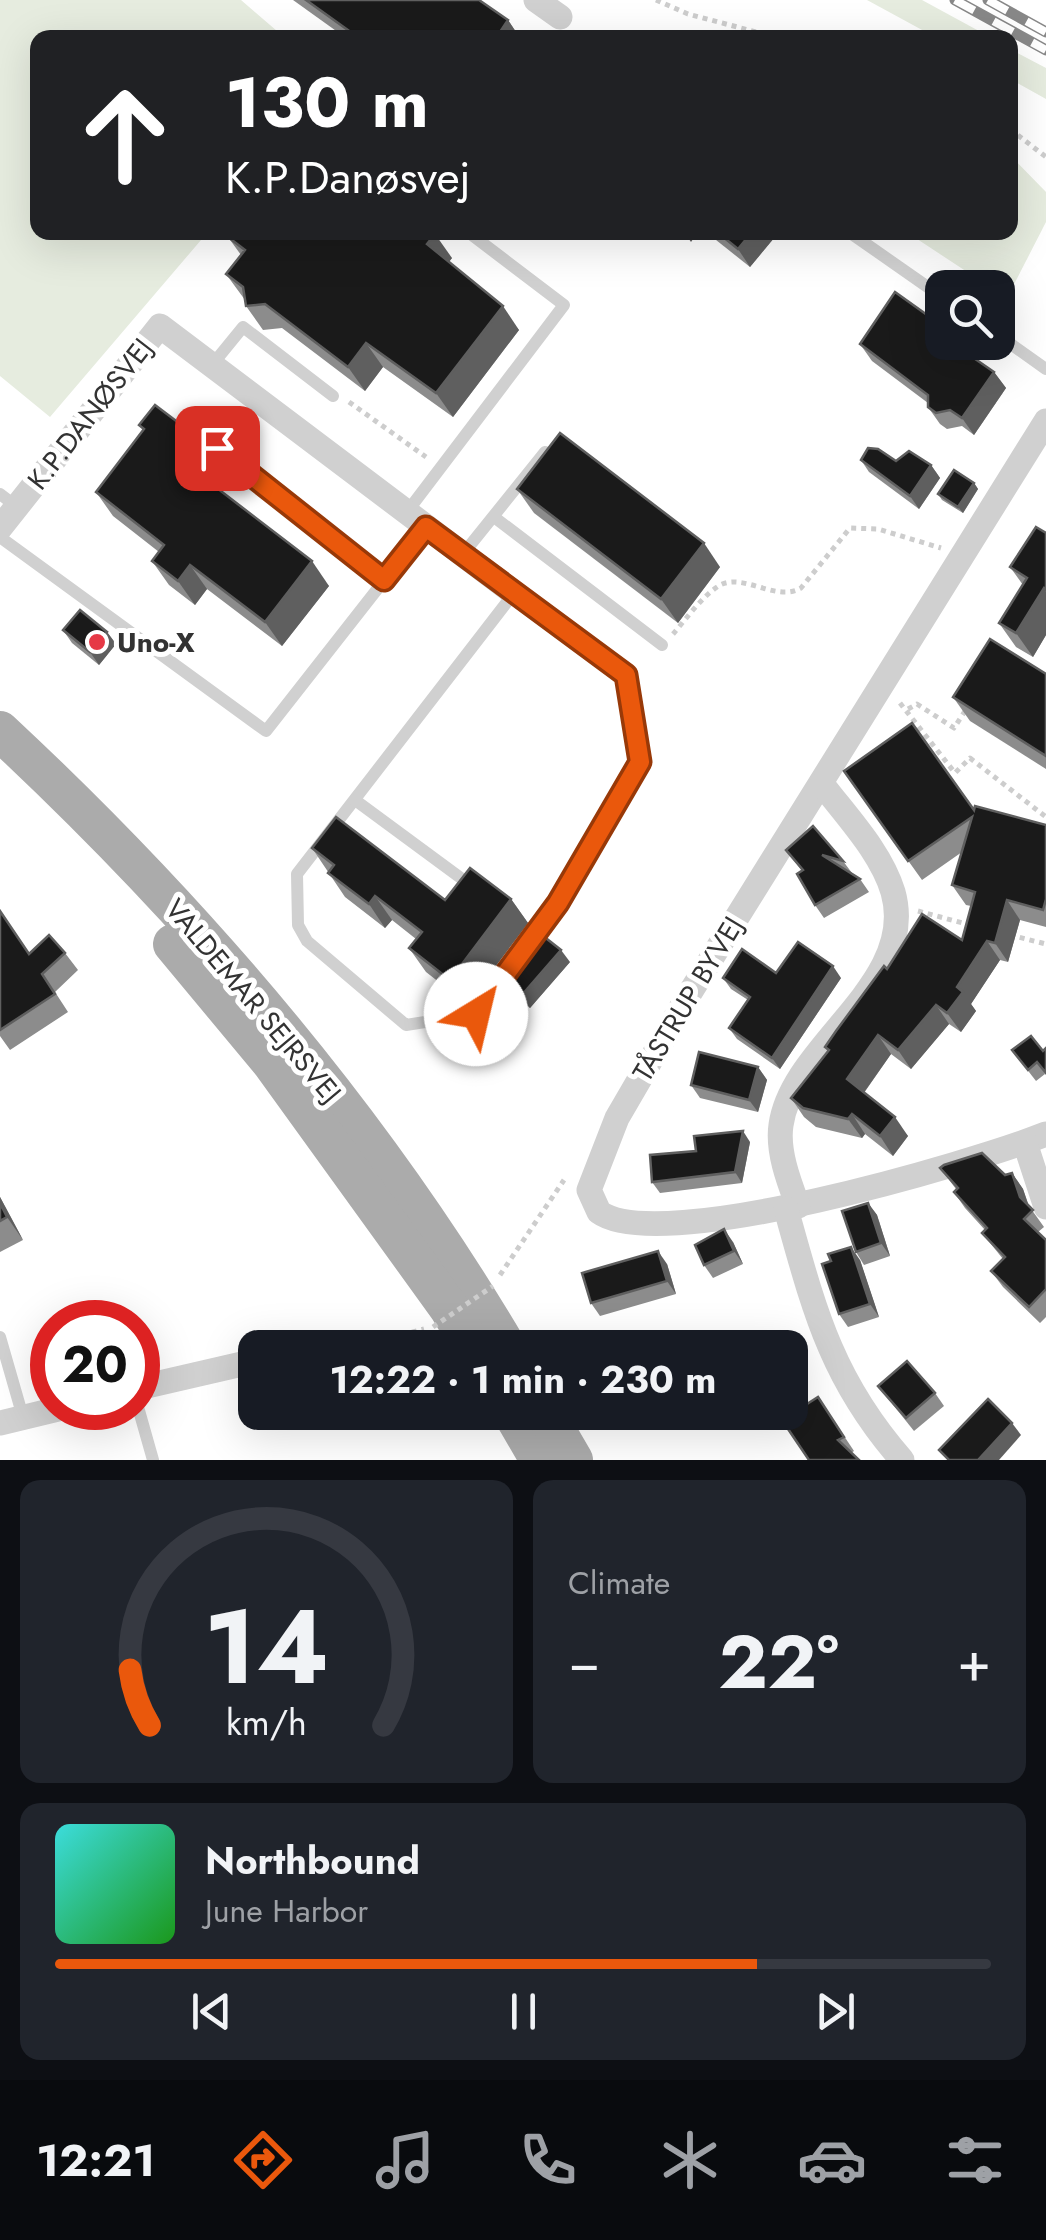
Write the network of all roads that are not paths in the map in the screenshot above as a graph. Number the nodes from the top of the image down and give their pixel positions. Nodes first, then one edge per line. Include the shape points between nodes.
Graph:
1 (536, 0) edge
2 (560, 16) dead end
3 (479, 240) edge
4 (860, 240) edge
5 (925, 285) edge
6 (1015, 347) edge
7 (212, 365) junction
8 (1046, 369) edge
9 (333, 396) road end
10 (1046, 421) edge
11 (217, 448) dead end
12 (545, 452) edge
13 (8, 500) edge
14 (494, 517) junction
15 (417, 519) junction
16 (0, 528) edge
17 (0, 537) edge
18 (463, 554) junction
19 (384, 580) junction
20 (514, 593) junction
21 (662, 645) road end
22 (0, 730) edge
23 (0, 766) edge
24 (822, 784) junction
25 (355, 800) junction
26 (473, 887) edge
27 (1035, 1138) edge
28 (1046, 1207) edge
29 (792, 1208) junction
30 (463, 1330) edge
31 (497, 1330) edge
32 (0, 1337) edge
33 (238, 1365) edge
34 (160, 1383) edge
35 (12, 1420) edge
36 (145, 1430) edge
37 (522, 1430) edge
38 (556, 1430) edge
39 (153, 1460) edge
40 (540, 1460) edge
41 (573, 1460) edge
42 (902, 1460) edge

1 - 2 street
3 - 15 lane via 564,304 440,468
4 - 5 lane
6 - 8 lane
7 - 9 lane via 243,327
7 - 13 street, K.P.DANØSVEJ via 160,326
7 - 15 street, K.P.DANØSVEJ
10 - 24 street, TÅSTRUP BYVEJ
11 - 19 lane
12 - 14 lane
13 - 16 street, K.P.DANØSVEJ
14 - 18 lane
14 - 21 lane
15 - 18 street, K.P.DANØSVEJ
15 - 19 lane
17 - 19 lane via 266,731
18 - 20 street, K.P.DANØSVEJ
20 - 25 lane
20 - 25 lane via 626,675 640,762 558,903 476,1014 406,1024 306,940 298,925 298,874
22 - 31 main road, VALDEMAR SEJRSVEJ via 108,831 296,1044
23 - 30 main road, VALDEMAR SEJRSVEJ via 91,846 272,1063
24 - 29 street via 885,872 897,910 884,964 784,1108 780,1144
24 - 29 street, TÅSTRUP BYVEJ via 688,996 590,1180 599,1212 627,1225
25 - 26 lane
27 - 28 street, TÅSTRUP BYVEJ
27 - 29 street, TÅSTRUP BYVEJ
29 - 42 street via 809,1302 837,1367
32 - 35 lane
33 - 34 street
36 - 39 lane
37 - 40 main road
38 - 41 main road

